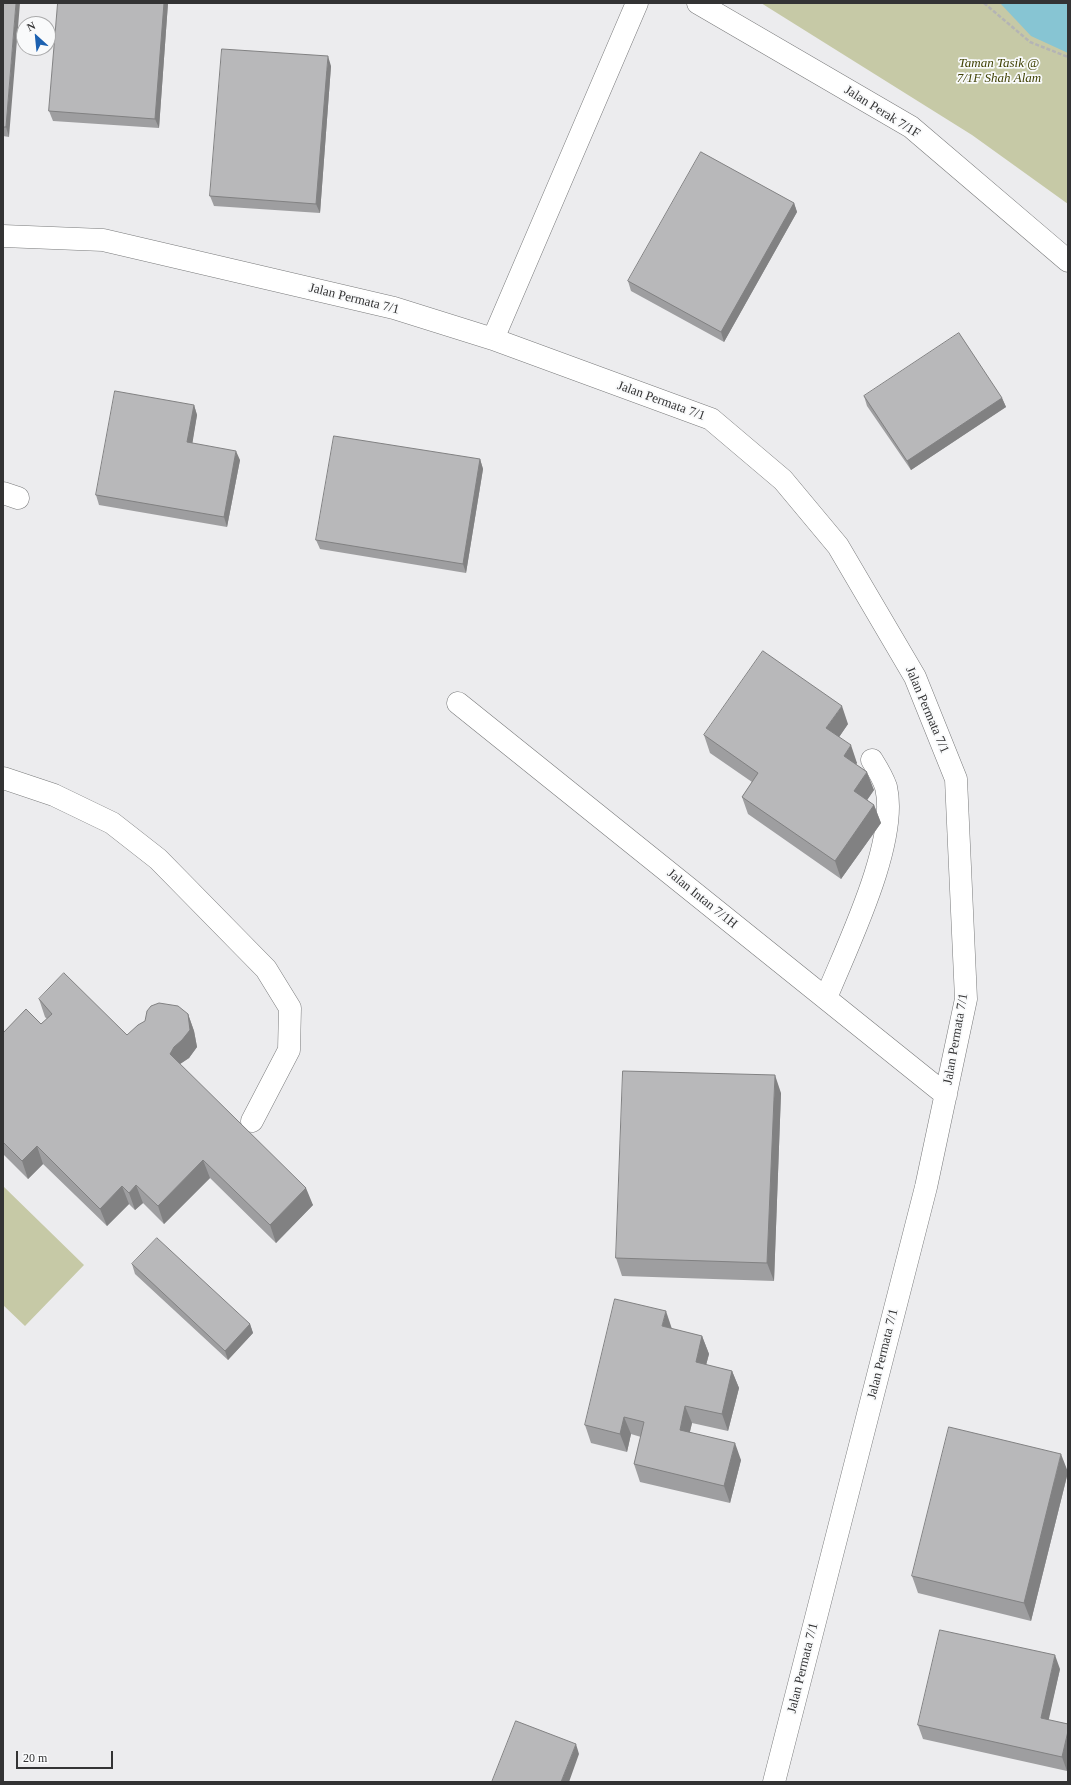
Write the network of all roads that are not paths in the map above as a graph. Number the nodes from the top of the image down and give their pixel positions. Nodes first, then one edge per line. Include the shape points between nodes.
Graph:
1 (637, 3) edge
2 (698, 3) edge
3 (3, 236) edge
4 (1068, 261) edge
5 (493, 339) junction
6 (458, 703) dead end
7 (872, 760) dead end
8 (3, 778) edge
9 (826, 998) junction
10 (946, 1095) junction
11 (252, 1121) dead end
12 (774, 1782) edge

1 - 5 street
2 - 4 street, Jalan Perak 7/1F via 911,127
3 - 5 street, Jalan Permata 7/1 via 103,240 394,308
5 - 10 street, Jalan Permata 7/1 via 711,419 783,480 838,546 915,677 956,779 966,999
6 - 9 street, Jalan Intan 7/1H
7 - 9 street via 886,787 888,815 884,839 861,914
8 - 11 street via 54,795 112,823 158,859 266,969 290,1008 289,1050
9 - 10 street, Jalan Intan 7/1H
10 - 12 street, Jalan Permata 7/1 via 926,1187

